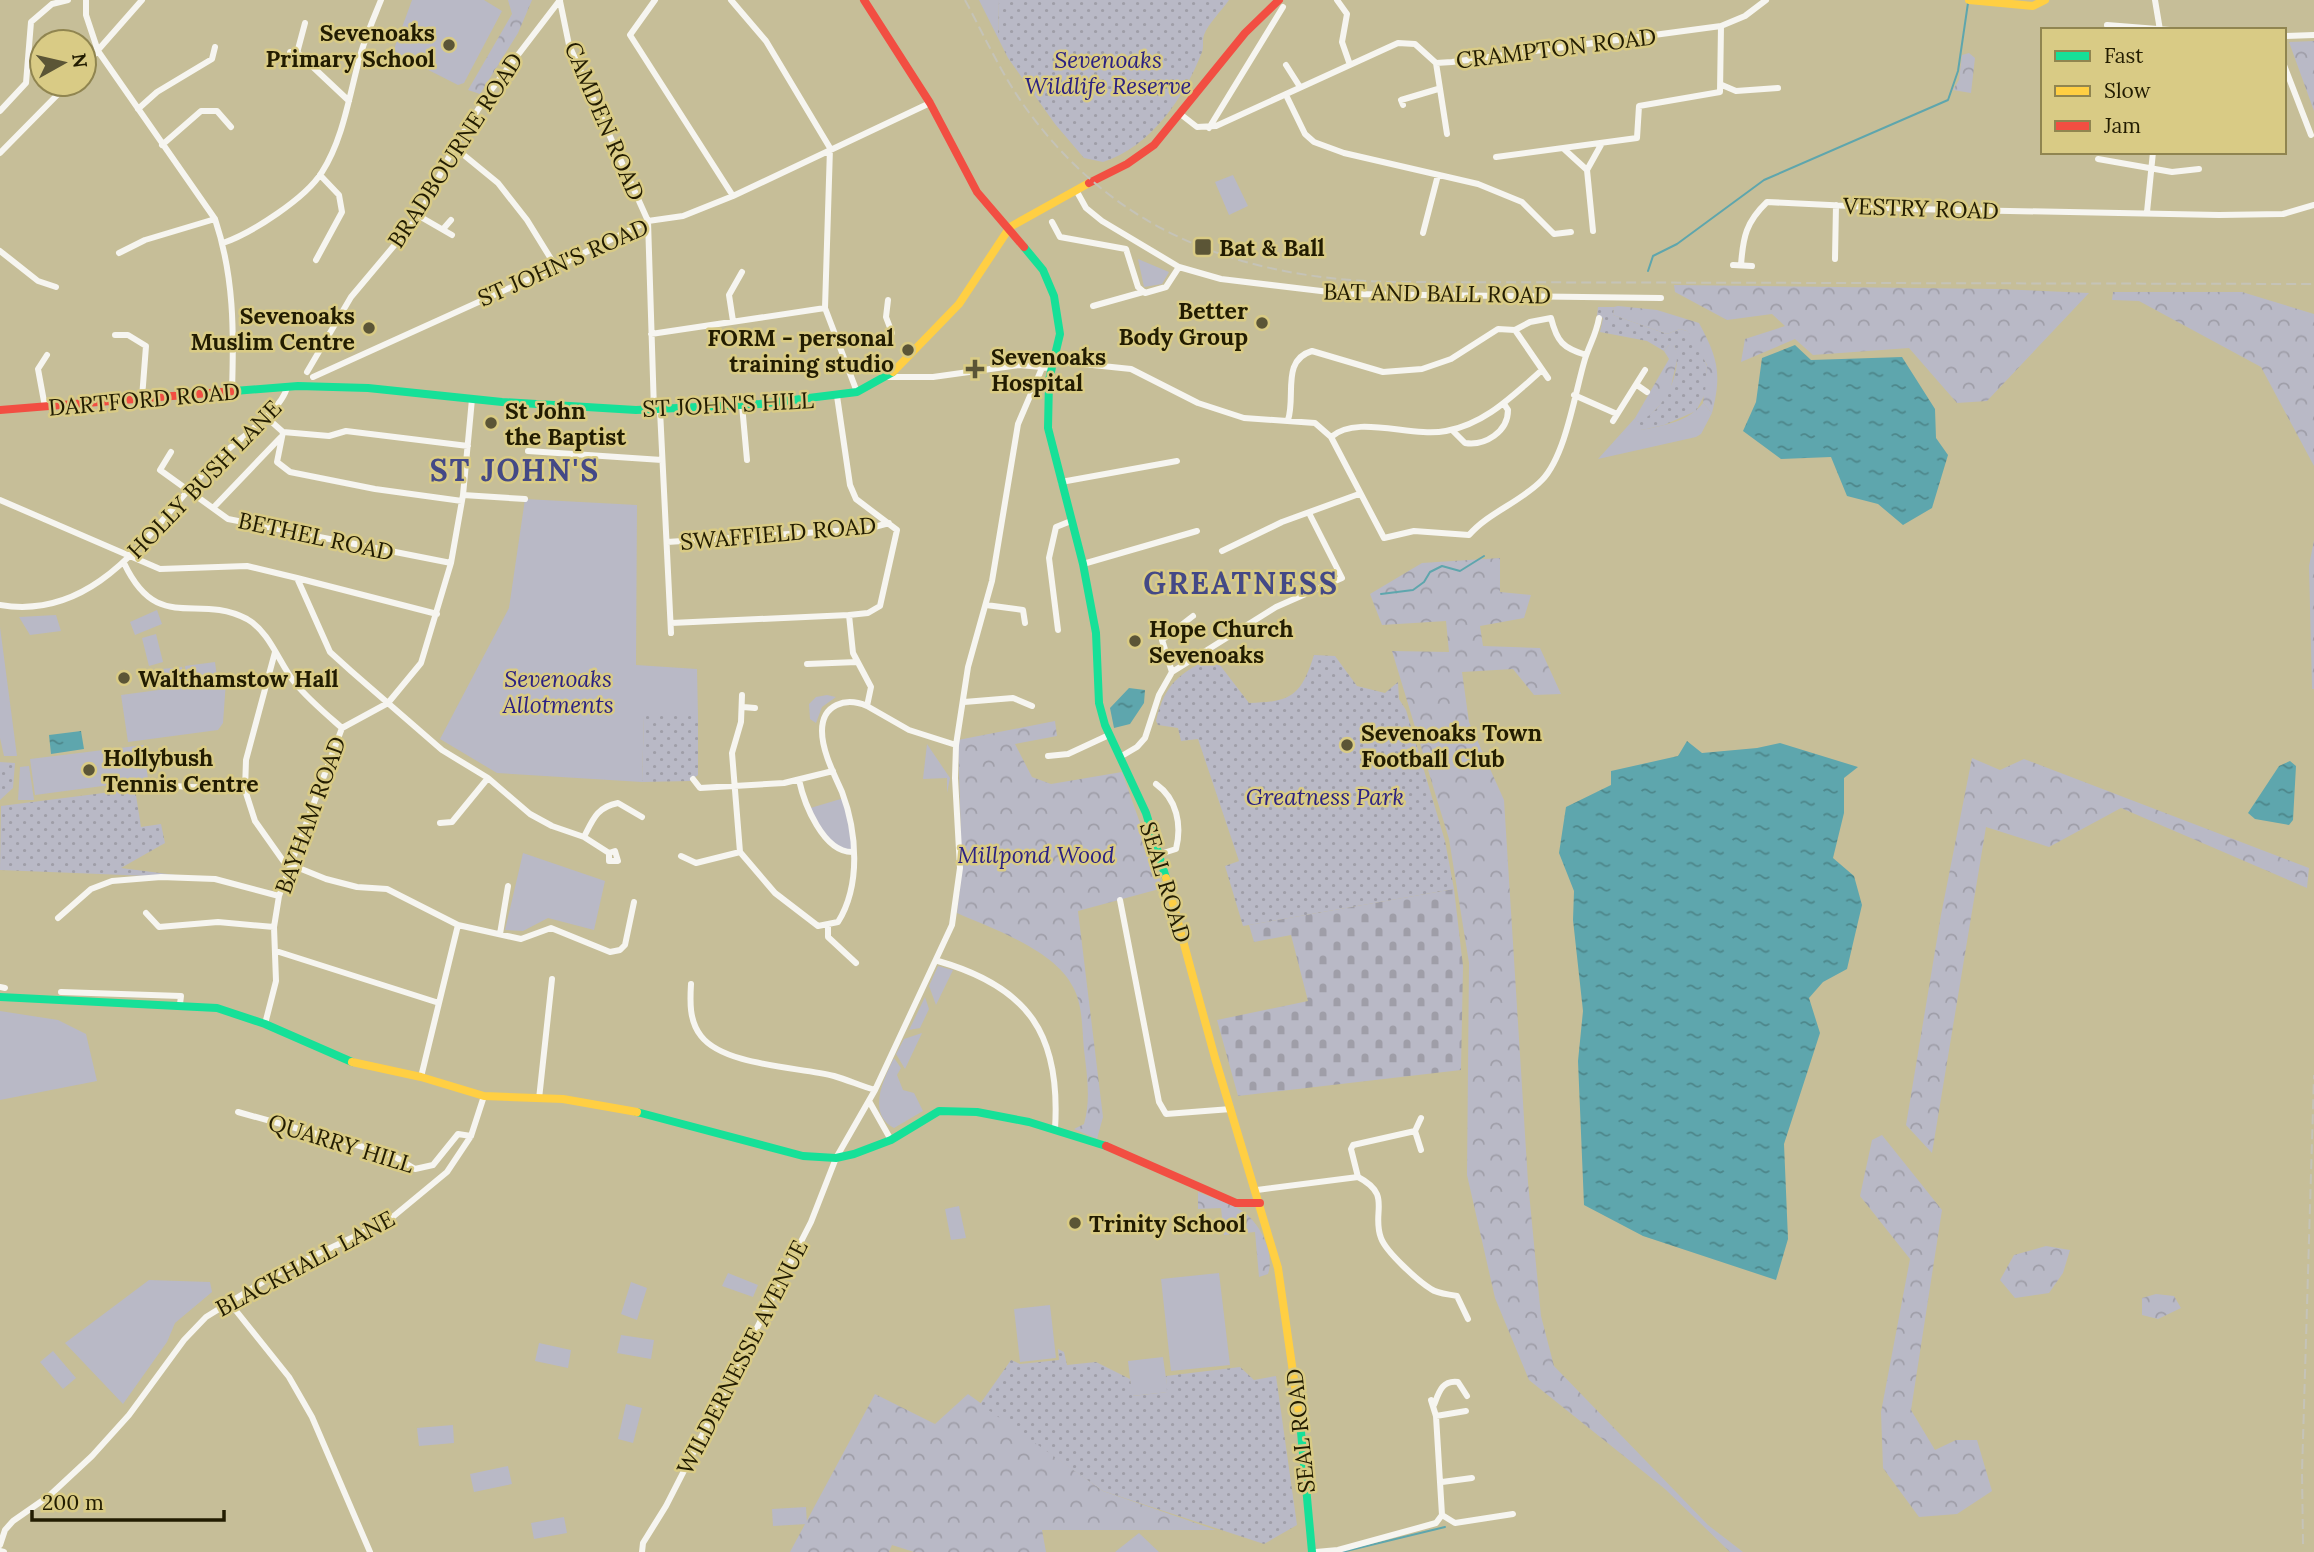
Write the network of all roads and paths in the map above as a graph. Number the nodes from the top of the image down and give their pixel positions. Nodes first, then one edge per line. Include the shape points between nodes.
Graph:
1 (68, 0) edge
2 (86, 0) edge
3 (142, 0) edge
4 (381, 0) edge
5 (560, 0) edge
6 (655, 0) edge
7 (731, 0) edge
8 (864, 0) edge
9 (1766, 0) edge
10 (1969, 0) edge
11 (2045, 0) edge
12 (2155, 0) edge
13 (1343, 2) edge
14 (2028, 2) edge
15 (1281, 4) edge
16 (305, 23) dead end
17 (2107, 25) dead end
18 (1721, 26) junction
19 (90, 28) edge
20 (2147, 28) edge
21 (2160, 28) edge
22 (2314, 35) edge
23 (2286, 36) edge
24 (215, 47) dead end
25 (98, 51) joint
26 (1436, 63) junction
27 (1286, 65) dead end
28 (1350, 65) junction
29 (2286, 70) edge
30 (1722, 85) junction
31 (1300, 88) junction
32 (1778, 88) dead end
33 (1438, 89) junction
34 (1286, 95) junction
35 (54, 98) edge
36 (349, 101) junction
37 (930, 103) junction
38 (1403, 105) dead end
39 (138, 109) junction
40 (0, 111) edge
41 (1179, 113) junction
42 (231, 127) dead end
43 (1209, 128) junction
44 (1447, 134) dead end
45 (2311, 135) dead end
46 (1602, 143) junction
47 (162, 145) junction
48 (454, 147) junction
49 (830, 148) junction
50 (1564, 149) junction
51 (0, 153) edge
52 (2153, 154) edge
53 (1496, 158) dead end
54 (2098, 159) dead end
55 (2151, 168) junction
56 (2199, 169) dead end
57 (1587, 170) junction
58 (320, 175) junction
59 (1438, 175) junction
60 (1076, 190) junction
61 (733, 196) junction
62 (1836, 205) junction
63 (2314, 205) edge
64 (2147, 212) junction
65 (419, 216) junction
66 (215, 219) junction
67 (451, 220) dead end
68 (648, 221) junction
69 (1052, 222) dead end
70 (1010, 227) junction
71 (444, 228) junction
72 (1593, 231) dead end
73 (1571, 232) dead end
74 (1423, 233) dead end
75 (452, 235) dead end
76 (223, 243) junction
77 (0, 251) edge
78 (119, 253) dead end
79 (1835, 259) dead end
80 (316, 260) dead end
81 (1752, 266) dead end
82 (556, 267) junction
83 (1179, 267) junction
84 (741, 272) dead end
85 (56, 287) dead end
86 (1143, 292) junction
87 (1661, 298) dead end
88 (888, 300) dead end
89 (1093, 306) dead end
90 (825, 309) junction
91 (1599, 318) dead end
92 (733, 321) junction
93 (1515, 330) junction
94 (892, 332) dead end
95 (651, 334) junction
96 (115, 335) dead end
97 (47, 355) dead end
98 (1586, 355) junction
99 (33, 359) dead end
100 (41, 364) junction
101 (1053, 364) junction
102 (1042, 367) junction
103 (1646, 370) dead end
104 (1541, 371) junction
105 (310, 374) junction
106 (888, 377) junction
107 (1548, 378) dead end
108 (1637, 385) junction
109 (298, 386) junction
110 (288, 387) junction
111 (315, 387) junction
112 (232, 390) junction
113 (857, 392) junction
114 (1647, 392) dead end
115 (1574, 395) junction
116 (837, 397) junction
117 (142, 398) junction
118 (472, 399) junction
119 (1504, 404) junction
120 (742, 405) junction
121 (45, 407) junction
122 (657, 410) junction
123 (0, 411) edge
124 (265, 416) junction
125 (1288, 420) junction
126 (1452, 430) junction
127 (282, 435) junction
128 (1331, 437) junction
129 (468, 446) junction
130 (171, 452) dead end
131 (528, 452) dead end
132 (662, 460) junction
133 (746, 461) dead end
134 (1177, 461) dead end
135 (1061, 482) junction
136 (190, 489) junction
137 (1359, 494) junction
138 (463, 498) junction
139 (525, 499) dead end
140 (0, 500) edge
141 (213, 508) junction
142 (1309, 513) junction
143 (1072, 521) junction
144 (889, 523) junction
145 (1197, 531) dead end
146 (667, 542) junction
147 (1222, 551) dead end
148 (131, 558) junction
149 (124, 563) junction
150 (452, 564) junction
151 (1083, 564) junction
152 (297, 578) junction
153 (0, 605) edge
154 (986, 605) junction
155 (437, 614) junction
156 (849, 615) junction
157 (1177, 615) dead end
158 (1193, 616) dead end
159 (671, 623) junction
160 (1025, 623) dead end
161 (1182, 623) junction
162 (1060, 628) dead end
163 (671, 633) dead end
164 (275, 652) junction
165 (857, 662) junction
166 (1172, 671) junction
167 (813, 673) dead end
168 (742, 695) dead end
169 (964, 702) junction
170 (388, 703) junction
171 (867, 706) junction
172 (1032, 706) dead end
173 (743, 707) junction
174 (755, 708) dead end
175 (342, 728) junction
176 (1109, 735) junction
177 (1067, 744) dead end
178 (956, 745) junction
179 (1068, 754) junction
180 (1048, 756) dead end
181 (1120, 757) junction
182 (833, 771) junction
183 (488, 778) junction
184 (694, 779) dead end
185 (799, 780) junction
186 (1156, 784) dead end
187 (734, 785) junction
188 (136, 787) dead end
189 (245, 790) junction
190 (642, 817) dead end
191 (440, 823) dead end
192 (584, 837) junction
193 (740, 852) junction
194 (853, 852) junction
195 (609, 853) dead end
196 (1160, 854) junction
197 (681, 856) dead end
198 (289, 867) junction
199 (508, 886) dead end
200 (279, 896) junction
201 (1119, 900) dead end
202 (634, 902) dead end
203 (633, 912) junction
204 (146, 913) dead end
205 (641, 914) dead end
206 (58, 918) dead end
207 (458, 925) junction
208 (828, 926) junction
209 (274, 927) junction
210 (500, 934) junction
211 (276, 951) junction
212 (938, 961) junction
213 (856, 963) dead end
214 (552, 979) dead end
215 (691, 984) dead end
216 (61, 992) dead end
217 (0, 997) edge
218 (116, 999) junction
219 (439, 1003) junction
220 (265, 1024) junction
221 (421, 1077) junction
222 (875, 1090) junction
223 (484, 1096) junction
224 (539, 1099) junction
225 (869, 1101) junction
226 (1233, 1108) junction
227 (238, 1112) dead end
228 (1421, 1118) dead end
229 (1055, 1129) junction
230 (1415, 1131) junction
231 (471, 1136) junction
232 (891, 1140) junction
233 (1421, 1150) dead end
234 (836, 1158) junction
235 (1358, 1177) junction
236 (1257, 1190) junction
237 (1260, 1203) junction
238 (1410, 1270) junction
239 (1404, 1277) dead end
240 (1443, 1284) dead end
241 (1441, 1293) junction
242 (229, 1302) junction
243 (1468, 1319) dead end
244 (1467, 1396) dead end
245 (1466, 1411) dead end
246 (1436, 1416) junction
247 (1472, 1478) dead end
248 (1442, 1482) junction
249 (1513, 1514) dead end
250 (1442, 1515) junction
251 (0, 1545) edge
252 (370, 1552) edge
253 (642, 1552) edge
254 (1314, 1552) edge

1 - 40 street via 52,4 31,22 26,83
2 - 19 street
3 - 25 street
4 - 36 street
5 - 48 street, BRADBOURNE ROAD via 488,93
5 - 68 street, CAMDEN ROAD via 569,45
6 - 61 street via 630,35
7 - 49 street via 766,41
8 - 37 main road, SEAL ROAD
9 - 18 street, CRAMPTON ROAD
10 - 14 main road
11 - 14 main road via 2037,6
12 - 21 street
13 - 28 street via 1348,21 1342,42
15 - 41 main road via 1245,33
15 - 43 street
16 - 36 street via 293,52
17 - 20 street
18 - 26 street, CRAMPTON ROAD
18 - 30 street
22 - 23 street
24 - 39 street via 212,59 156,92
25 - 39 street
26 - 28 street, CRAMPTON ROAD via 1415,44 1404,42
26 - 33 street
27 - 31 street
28 - 31 street, CRAMPTON ROAD
29 - 45 street
30 - 32 street via 1736,91
30 - 46 street via 1718,93 1639,106 1639,137
31 - 34 street, CRAMPTON ROAD
33 - 38 street via 1401,100
33 - 44 street
34 - 43 street, CRAMPTON ROAD
34 - 59 street via 1305,134 1314,142
35 - 51 street
36 - 58 street
37 - 49 street, ST JOHN'S ROAD
37 - 70 main road, SEAL ROAD via 977,192
39 - 47 street
41 - 43 street, CRAMPTON ROAD via 1197,127
41 - 60 main road via 1154,145
42 - 47 street via 217,111 199,108
46 - 50 street
46 - 57 street
47 - 66 street
48 - 65 street, BRADBOURNE ROAD
48 - 82 street via 498,183
49 - 61 street, ST JOHN'S ROAD
49 - 90 street
50 - 53 street
50 - 57 street
52 - 55 street
54 - 55 street
55 - 56 street via 2172,172
55 - 64 street
57 - 72 street
58 - 76 street via 259,227
58 - 80 street via 340,195 342,212
59 - 73 street via 1478,184 1522,202 1554,234
59 - 74 street
60 - 70 main road
60 - 83 street, BAT AND BALL ROAD via 1086,208 1102,221
61 - 68 street, ST JOHN'S ROAD via 682,216
62 - 64 street, VESTRY ROAD
62 - 79 street
62 - 81 street, VESTRY ROAD via 1767,202 1743,233 1737,265
63 - 64 street, VESTRY ROAD via 2283,214
65 - 71 street
65 - 105 street, BRADBOURNE ROAD via 351,297
66 - 76 street
66 - 78 street via 136,240
67 - 71 street
68 - 82 street, ST JOHN'S ROAD
68 - 95 street, CAMDEN ROAD
69 - 86 street via 1060,237 1125,248
70 - 101 main road, SEAL ROAD via 1053,291 1060,331
70 - 106 main road, ST JOHN'S HILL via 959,304
71 - 75 street
76 - 112 street via 234,312
77 - 85 street via 38,281
82 - 105 street, ST JOHN'S ROAD
83 - 86 street via 1164,289
83 - 87 street, BAT AND BALL ROAD via 1221,279 1346,294
84 - 92 street via 729,295
86 - 89 street
88 - 94 street via 886,317
90 - 92 street
90 - 113 street
91 - 98 street
92 - 95 street
93 - 98 street via 1551,318 1556,340 1566,349
93 - 104 street
93 - 125 street via 1497,329 1451,359 1401,372 1357,366 1325,353 1305,353 1292,370
95 - 122 street, CAMDEN ROAD
96 - 117 street via 128,335 146,346
97 - 100 street
98 - 115 street
99 - 100 street
100 - 121 street via 38,377
101 - 102 street
101 - 125 street via 1131,369 1223,413
101 - 135 main road, SEAL ROAD via 1048,419
102 - 106 street
102 - 154 street, WILDERNESSE AVENUE via 1018,424
103 - 108 street
104 - 107 street
104 - 119 street
105 - 109 street, BRADBOURNE ROAD via 301,375
105 - 111 street
106 - 113 main road, ST JOHN'S HILL
108 - 114 street
108 - 115 street via 1615,418
109 - 110 main road, ST JOHN'S HILL
109 - 111 main road, ST JOHN'S HILL
110 - 112 main road, DARTFORD ROAD
110 - 124 street, HOLLY BUSH LANE
111 - 118 main road, ST JOHN'S HILL
112 - 117 main road, DARTFORD ROAD
113 - 116 main road, ST JOHN'S HILL
115 - 137 street via 1548,474 1469,535 1414,531 1384,538
116 - 120 main road, ST JOHN'S HILL
116 - 144 street via 850,485 856,499
117 - 121 main road, DARTFORD ROAD
118 - 122 main road, ST JOHN'S HILL
118 - 129 street
119 - 126 street
119 - 126 street via 1507,420 1487,440 1465,443
120 - 122 main road, ST JOHN'S HILL
120 - 133 street
121 - 123 main road, DARTFORD ROAD
122 - 132 street, CAMDEN ROAD
124 - 127 street
124 - 136 street, HOLLY BUSH LANE
125 - 128 street via 1315,423
126 - 128 street via 1428,434 1346,426
127 - 129 street via 329,436 346,431
127 - 138 street via 277,462 290,472 375,489
127 - 141 street
128 - 137 street
129 - 138 street
130 - 136 street, BETHEL ROAD via 160,470
131 - 132 street
132 - 146 street, CAMDEN ROAD
134 - 135 street
135 - 143 main road, SEAL ROAD
136 - 141 street, BETHEL ROAD
136 - 148 street, HOLLY BUSH LANE
137 - 142 street
138 - 139 street
138 - 150 street
140 - 148 street
141 - 150 street, BETHEL ROAD via 228,519
142 - 147 street
142 - 166 street via 1342,578 1276,607
143 - 151 main road, SEAL ROAD
143 - 162 street via 1056,527 1050,543
144 - 146 street, SWAFFIELD ROAD via 867,529
144 - 156 street via 897,530 897,539 883,603 875,611
145 - 151 street
146 - 159 street, CAMDEN ROAD
148 - 149 street, HOLLY BUSH LANE
148 - 152 street via 160,569 247,566
149 - 153 street, HOLLY BUSH LANE via 54,604
149 - 164 street, BAYHAM ROAD via 135,585 150,600 242,616 258,627
150 - 155 street
151 - 176 main road, SEAL ROAD via 1096,633 1099,703
152 - 155 street
152 - 170 street via 330,652
154 - 160 street via 1023,610
154 - 169 street, WILDERNESSE AVENUE via 971,654
155 - 170 street via 421,663
156 - 159 street
156 - 165 street
157 - 161 street
158 - 161 street
159 - 163 street, CAMDEN ROAD
161 - 166 street via 1162,640
164 - 175 street, BAYHAM ROAD via 302,691
164 - 189 street via 246,760
165 - 167 street via 810,663
165 - 171 street via 871,687
166 - 181 street via 1145,738
168 - 173 street
169 - 172 street via 1013,698
169 - 178 street, WILDERNESSE AVENUE
170 - 175 street
170 - 183 street via 442,750
171 - 178 street via 909,730
171 - 182 street via 841,702 824,717 821,732
173 - 174 street
173 - 187 street via 732,753
175 - 198 street, BAYHAM ROAD
176 - 179 street
176 - 181 main road, SEAL ROAD
177 - 179 street
178 - 212 street, WILDERNESSE AVENUE via 960,868 952,925
179 - 180 street
181 - 196 main road, SEAL ROAD
182 - 185 street
182 - 194 street via 850,819
183 - 191 street via 452,822
183 - 192 street via 542,821
184 - 187 street via 700,788
185 - 187 street
185 - 194 street via 807,809 819,828 842,849
186 - 196 street via 1169,793 1178,825 1175,849
187 - 193 street
188 - 189 street
189 - 198 street via 255,821
190 - 192 street via 618,803 608,805 596,813
192 - 195 street
193 - 197 street via 690,864
193 - 208 street via 795,911 818,926
194 - 208 street via 848,902 838,922
196 - 226 main road, SEAL ROAD
198 - 200 street, BAYHAM ROAD
198 - 207 street via 357,887 387,889
199 - 210 street via 500,909
200 - 206 street via 215,879 112,881 90,889
200 - 209 street, BAYHAM ROAD
201 - 226 street via 1158,1102 1166,1114
202 - 203 street
203 - 205 street
203 - 210 street via 620,950 589,946 551,928 521,939
204 - 209 street via 159,927 218,922
207 - 210 street
207 - 219 street
208 - 213 street via 828,937
209 - 211 street, BAYHAM ROAD
211 - 219 street
211 - 220 street, BAYHAM ROAD
212 - 222 street, WILDERNESSE AVENUE
212 - 229 street via 1001,986 1034,1022 1054,1066
214 - 224 street
215 - 222 street via 690,1011 701,1037 724,1052
216 - 218 street
217 - 218 main road
218 - 220 main road via 224,1009
219 - 221 street
220 - 221 main road via 348,1061
221 - 223 main road
222 - 225 street, WILDERNESSE AVENUE
223 - 224 main road
223 - 231 street, BLACKHALL LANE
224 - 234 main road via 604,1104 790,1154
225 - 232 street
225 - 234 street, WILDERNESSE AVENUE
226 - 236 main road, SEAL ROAD
227 - 231 street, QUARRY HILL via 392,1155 415,1169 433,1165 458,1134
228 - 230 street
229 - 232 main road via 1010,1117 951,1110 934,1113
229 - 237 main road via 1115,1149 1236,1203
230 - 233 street
230 - 235 street via 1353,1145 1350,1149
231 - 242 street, BLACKHALL LANE via 447,1172 389,1220 274,1275
232 - 234 main road
234 - 253 street, WILDERNESSE AVENUE via 811,1222
235 - 236 street
235 - 238 street via 1377,1193 1380,1237
236 - 237 main road, SEAL ROAD
237 - 254 main road, SEAL ROAD via 1278,1268 1294,1369
238 - 239 street
238 - 241 street
240 - 241 street
241 - 243 street via 1457,1297
242 - 251 street, BLACKHALL LANE via 184,1340 130,1415 92,1456 49,1496 13,1521
242 - 252 street via 289,1377 312,1417
244 - 246 street via 1458,1382 1442,1386 1432,1402
245 - 246 street
246 - 248 street
247 - 248 street
248 - 250 street
249 - 250 street via 1455,1522
250 - 254 street via 1436,1523 1338,1550

